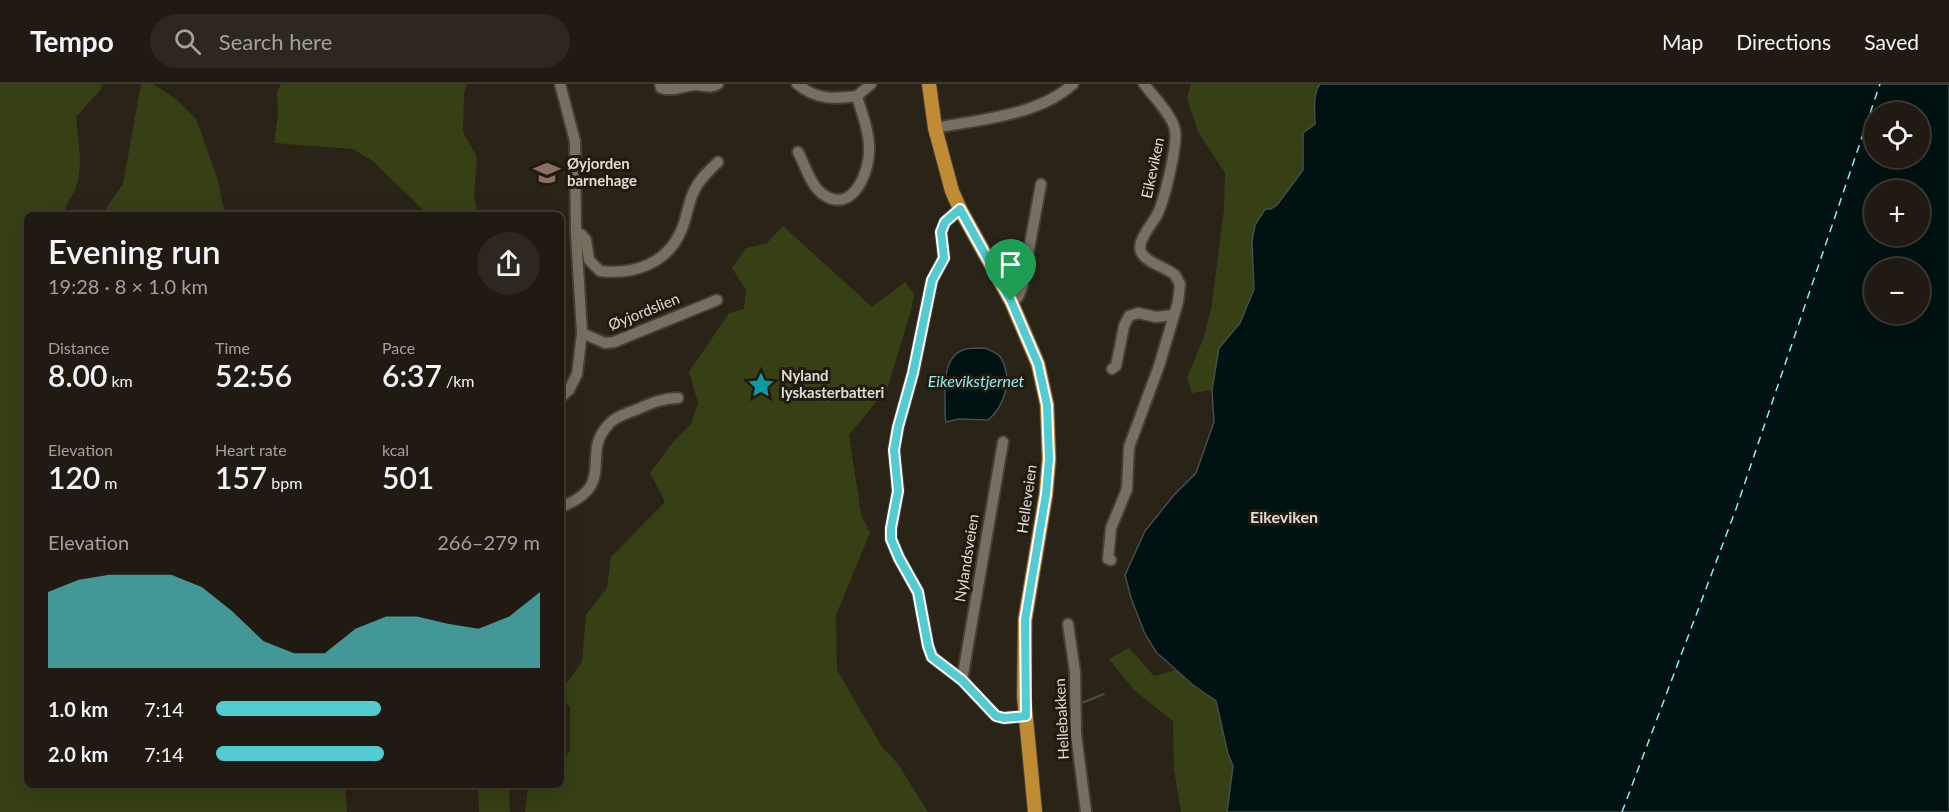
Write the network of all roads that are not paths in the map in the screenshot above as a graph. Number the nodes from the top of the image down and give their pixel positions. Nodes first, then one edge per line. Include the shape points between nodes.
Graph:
1 (560, 84) edge
2 (660, 84) edge
3 (718, 84) edge
4 (797, 84) edge
5 (871, 84) edge
6 (929, 84) edge
7 (1073, 84) edge
8 (1144, 84) edge
9 (857, 96) junction
10 (935, 128) junction
11 (798, 152) dead end
12 (718, 162) dead end
13 (1041, 184) dead end
14 (960, 209) junction
15 (576, 235) junction
16 (717, 300) dead end
17 (1011, 301) junction
18 (1174, 315) junction
19 (582, 333) junction
20 (1112, 369) dead end
21 (564, 394) edge
22 (678, 398) dead end
23 (1002, 442) dead end
24 (1127, 489) junction
25 (564, 506) edge
26 (1103, 547) dead end
27 (1111, 560) dead end
28 (1068, 624) dead end
29 (962, 680) junction
30 (1026, 716) junction
31 (1035, 812) edge
32 (1086, 812) edge

1 - 15 street via 575,141
2 - 3 street via 668,90
4 - 9 street via 816,96
5 - 9 street
6 - 10 main road, Helleveien
7 - 10 street via 1048,102 1021,111
8 - 18 street, Eikeviken via 1176,131 1159,211 1140,248 1142,255 1178,279
9 - 11 street via 870,146 867,169 851,196 834,200 823,195
10 - 14 main road, Helleveien
12 - 15 street via 694,190 677,238 648,265 635,271 600,271 590,260 586,240 581,234
13 - 17 street via 1022,287 1018,297
14 - 17 main road, Helleveien
14 - 29 street via 945,222 941,232 944,258 932,280 898,427 894,450 898,491 891,533 899,558 918,592 929,652
15 - 19 street
16 - 19 street, Øyjordslien via 614,342 605,343
17 - 30 main road, Helleveien via 1038,364 1049,424 1046,494 1025,620
18 - 20 street via 1129,316
18 - 24 street, Eikeviken via 1129,447
19 - 21 street via 577,374
22 - 25 street via 664,398 610,422 598,445 595,481 588,492
23 - 29 street, Nylandsveien
24 - 26 street via 1122,490 1109,517
24 - 27 street, Eikeviken via 1111,528
28 - 32 street, Hellebakken
29 - 30 street via 996,716
30 - 31 main road, Helleveien

